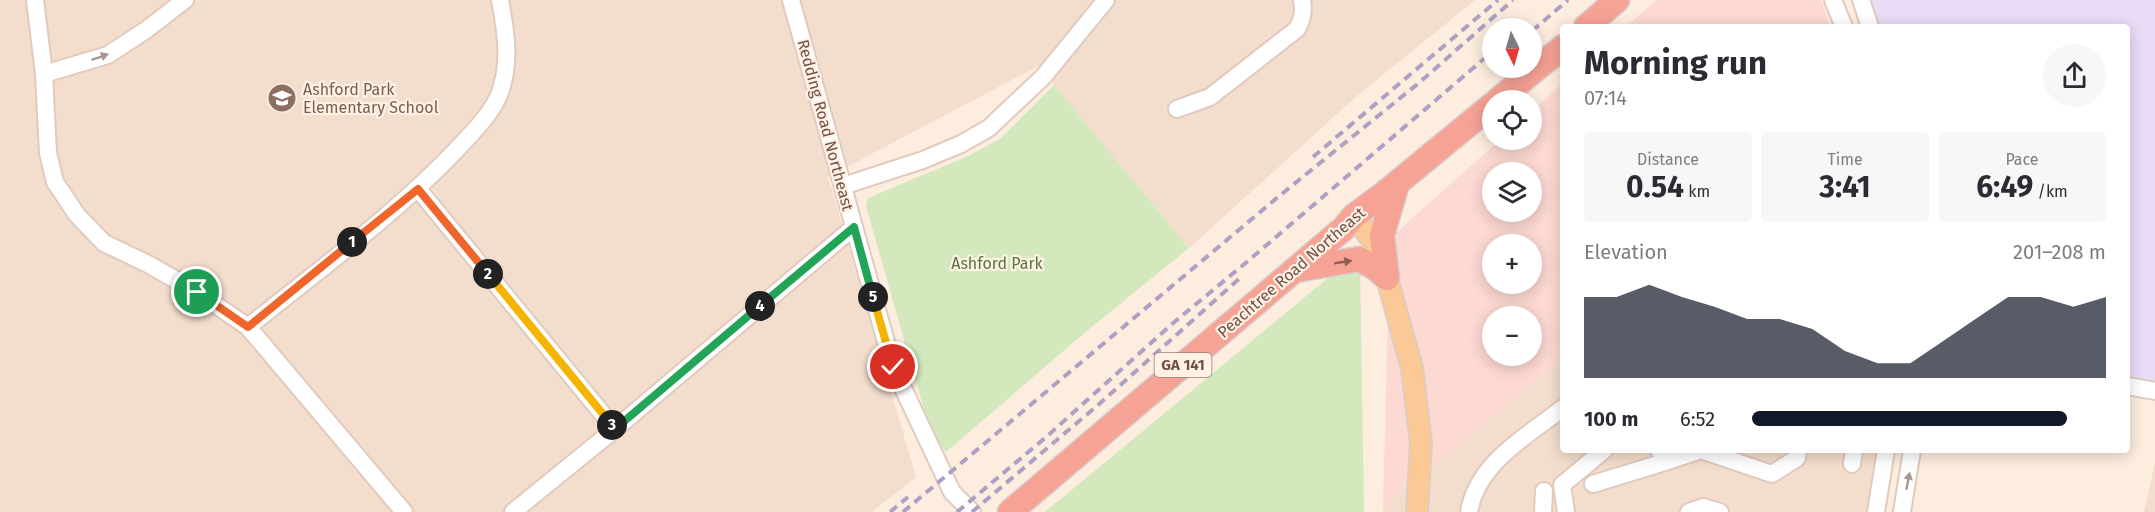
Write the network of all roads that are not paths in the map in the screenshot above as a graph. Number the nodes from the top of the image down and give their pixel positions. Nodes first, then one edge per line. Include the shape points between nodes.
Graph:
1 (35, 0) edge
2 (185, 0) edge
3 (500, 0) edge
4 (791, 0) edge
5 (1106, 0) edge
6 (1302, 0) edge
7 (1617, 0) edge
8 (1833, 0) edge
9 (1861, 0) edge
10 (1589, 24) edge
11 (1843, 24) edge
12 (1869, 24) edge
13 (1560, 49) edge
14 (44, 74) junction
15 (1510, 90) edge
16 (1178, 109) dead end
17 (1482, 113) edge
18 (1396, 184) junction
19 (843, 186) junction
20 (418, 189) junction
21 (1354, 216) junction
22 (854, 227) junction
23 (1294, 271) junction
24 (1387, 278) junction
25 (248, 327) junction
26 (2130, 387) edge
27 (2155, 391) edge
28 (1560, 410) edge
29 (615, 429) junction
30 (1600, 453) edge
31 (1682, 453) edge
32 (1798, 453) edge
33 (1886, 453) edge
34 (1912, 453) edge
35 (1728, 455) edge
36 (1664, 456) edge
37 (1593, 484) dead end
38 (1544, 491) dead end
39 (404, 512) edge
40 (513, 512) edge
41 (972, 512) edge
42 (1010, 512) edge
43 (1417, 512) edge
44 (1469, 512) edge
45 (1543, 512) edge
46 (1566, 512) edge
47 (1689, 512) edge
48 (1720, 512) edge
49 (1876, 512) edge
50 (1902, 512) edge

1 - 14 street
14 -> 2 street via 108,55
3 - 20 street via 506,62 499,95 481,124
4 - 19 street, Redding Road Northeast
5 - 19 street via 1043,77 989,128 951,148
6 - 16 street via 1304,11 1297,29 1210,97
7 - 10 highway
8 - 11 street
9 - 12 street
13 - 15 highway
14 - 25 street via 48,153 55,182 77,215 104,243 197,292
17 - 18 highway, Peachtree Road Northeast / GA 141
18 - 21 highway, Peachtree Road Northeast / GA 141
18 - 24 highway via 1382,235
19 - 22 street, Redding Road Northeast
20 - 25 street
20 - 29 street
21 - 23 highway, Peachtree Road Northeast / GA 141
21 - 24 main road via 1373,241
22 - 29 street
22 - 41 street, Redding Road Northeast via 893,367 952,492
23 -> 24 highway via 1359,260
23 - 42 highway, Peachtree Road Northeast / GA 141
24 - 43 main road via 1412,368 1421,442
25 - 39 street
26 - 27 street
28 - 44 street via 1497,460 1477,485
29 - 40 street
30 - 46 street via 1562,485
31 - 36 street
32 - 35 street via 1797,458 1772,474
33 - 49 street
50 -> 34 street
36 - 37 street
38 - 45 street
47 - 48 street via 1703,507

